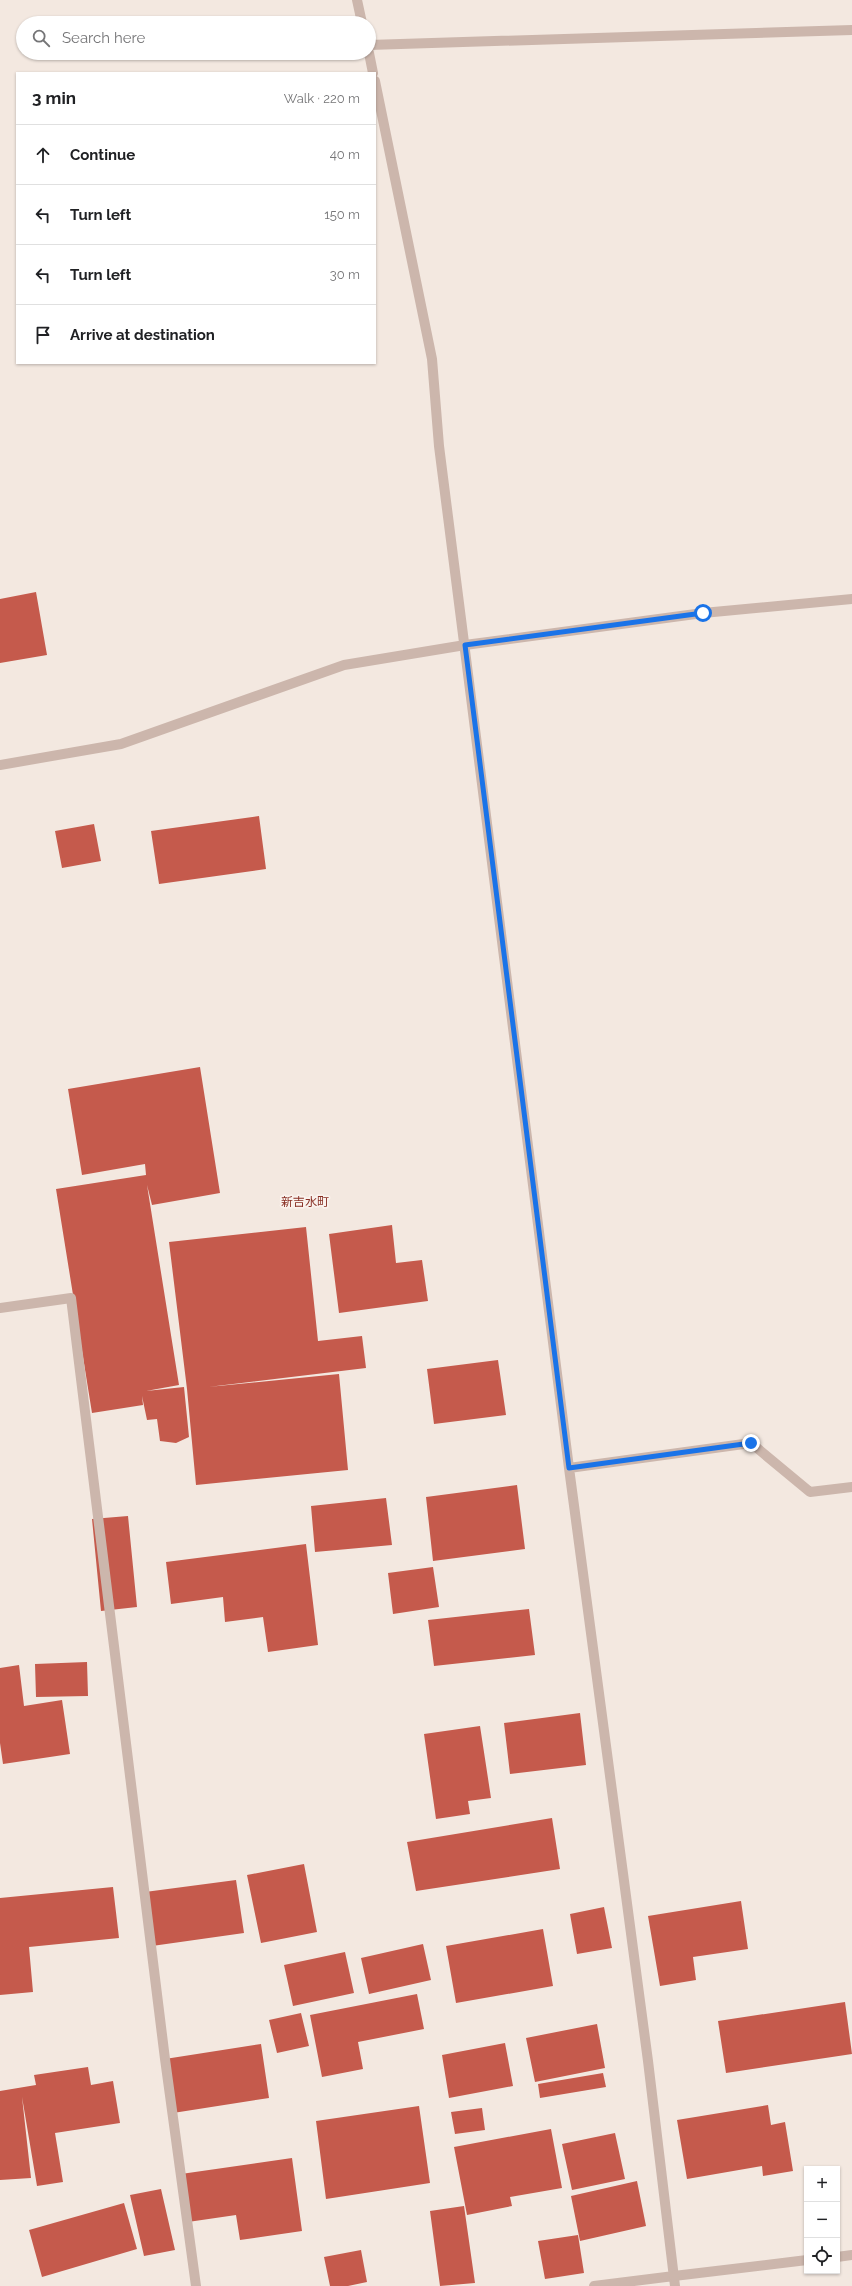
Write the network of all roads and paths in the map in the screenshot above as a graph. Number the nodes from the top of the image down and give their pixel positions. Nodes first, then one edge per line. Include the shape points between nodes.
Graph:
1 (357, 0) edge
2 (360, 16) edge
3 (852, 30) edge
4 (376, 45) edge
5 (370, 60) edge
6 (373, 72) edge
7 (376, 86) edge
8 (852, 599) edge
9 (465, 645) junction
10 (0, 765) edge
11 (0, 1308) edge
12 (569, 1468) junction
13 (852, 1487) edge
14 (852, 2255) edge
15 (840, 2257) edge
16 (804, 2260) edge
17 (674, 2281) edge
18 (196, 2286) edge
19 (594, 2286) edge

1 - 2 street
3 - 4 street
5 - 6 street
7 - 9 street via 432,359 439,446
8 - 9 street via 703,613
9 - 10 street via 344,665 120,744
9 - 12 street
11 - 18 street via 71,1298 164,2051
12 - 13 street via 751,1443 810,1492
12 - 17 street via 647,2053
14 - 15 street
16 - 17 street
17 - 19 street

